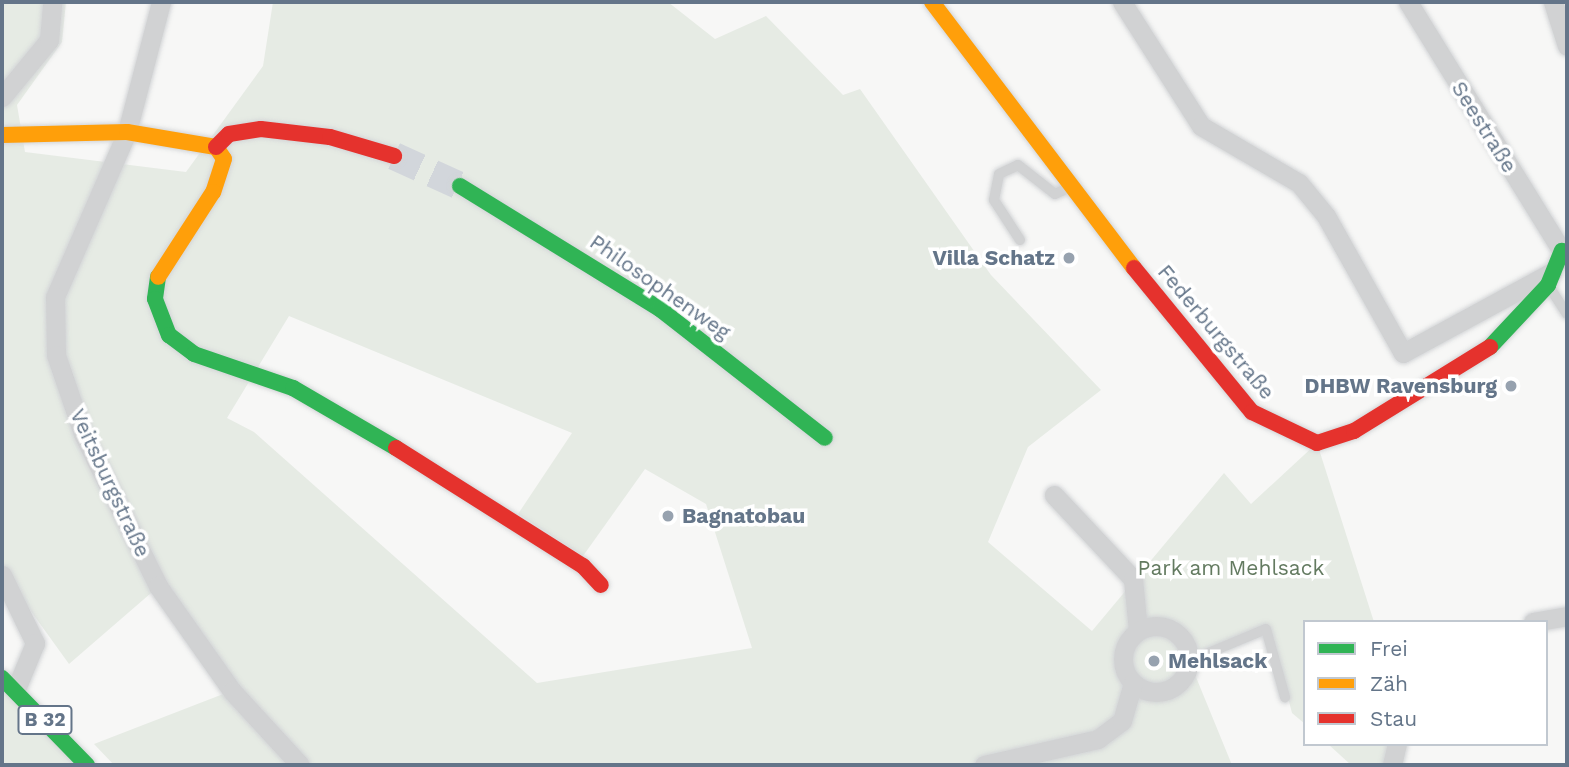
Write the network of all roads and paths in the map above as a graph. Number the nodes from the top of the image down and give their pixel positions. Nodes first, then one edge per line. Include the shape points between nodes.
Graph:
1 (52, 2) edge
2 (161, 2) edge
3 (932, 2) edge
4 (1122, 2) edge
5 (1408, 2) edge
6 (1553, 2) edge
7 (1567, 46) edge
8 (2, 97) edge
9 (127, 132) junction
10 (2, 135) edge
11 (216, 147) junction
12 (394, 156) tunnel mouth
13 (460, 186) tunnel mouth
14 (1068, 188) junction
15 (1020, 240) dead end
16 (1565, 253) edge
17 (1550, 279) junction
18 (1567, 314) edge
19 (825, 438) dead end
20 (1054, 495) dead end
21 (2, 575) edge
22 (601, 585) dead end
23 (1567, 616) edge
24 (1545, 620) edge
25 (1138, 631) junction
26 (1189, 661) junction
27 (9, 683) edge
28 (1133, 683) junction
29 (1285, 696) dead end
30 (1397, 746) edge
31 (86, 765) edge
32 (300, 765) edge
33 (984, 765) edge
34 (1392, 765) edge

1 - 8 street via 49,40
2 - 9 street, Veitsburgstraße
3 - 14 street, Federburgstraße
4 - 17 street via 1201,126 1299,183 1326,216 1403,353
5 - 16 street, Seestraße
6 - 7 street
9 - 10 street
9 - 11 street
9 - 32 street, Veitsburgstraße via 55,297 56,355 83,434 158,586 232,691
11 - 12 street via 229,134 261,130 330,138
11 - 22 street via 224,159 213,192 159,269 155,299 169,335 194,354 293,388 356,424 566,554
13 - 19 street, Philosophenweg via 660,309
14 - 15 lane via 1055,194 1018,164 999,174 994,200
14 - 17 street, Federburgstraße via 1252,412 1317,443 1354,431 1489,348
16 - 17 street, Federburgstraße
17 - 18 lane
20 - 25 street via 1133,579
21 - 27 street via 35,643
23 - 24 street
25 - 26 street via 1173,630
25 - 28 street via 1123,655
26 - 28 street via 1180,682 1162,692
26 - 29 lane via 1266,629
27 - 31 street, B 32
28 - 33 street via 1122,721 1098,739
30 - 34 street

